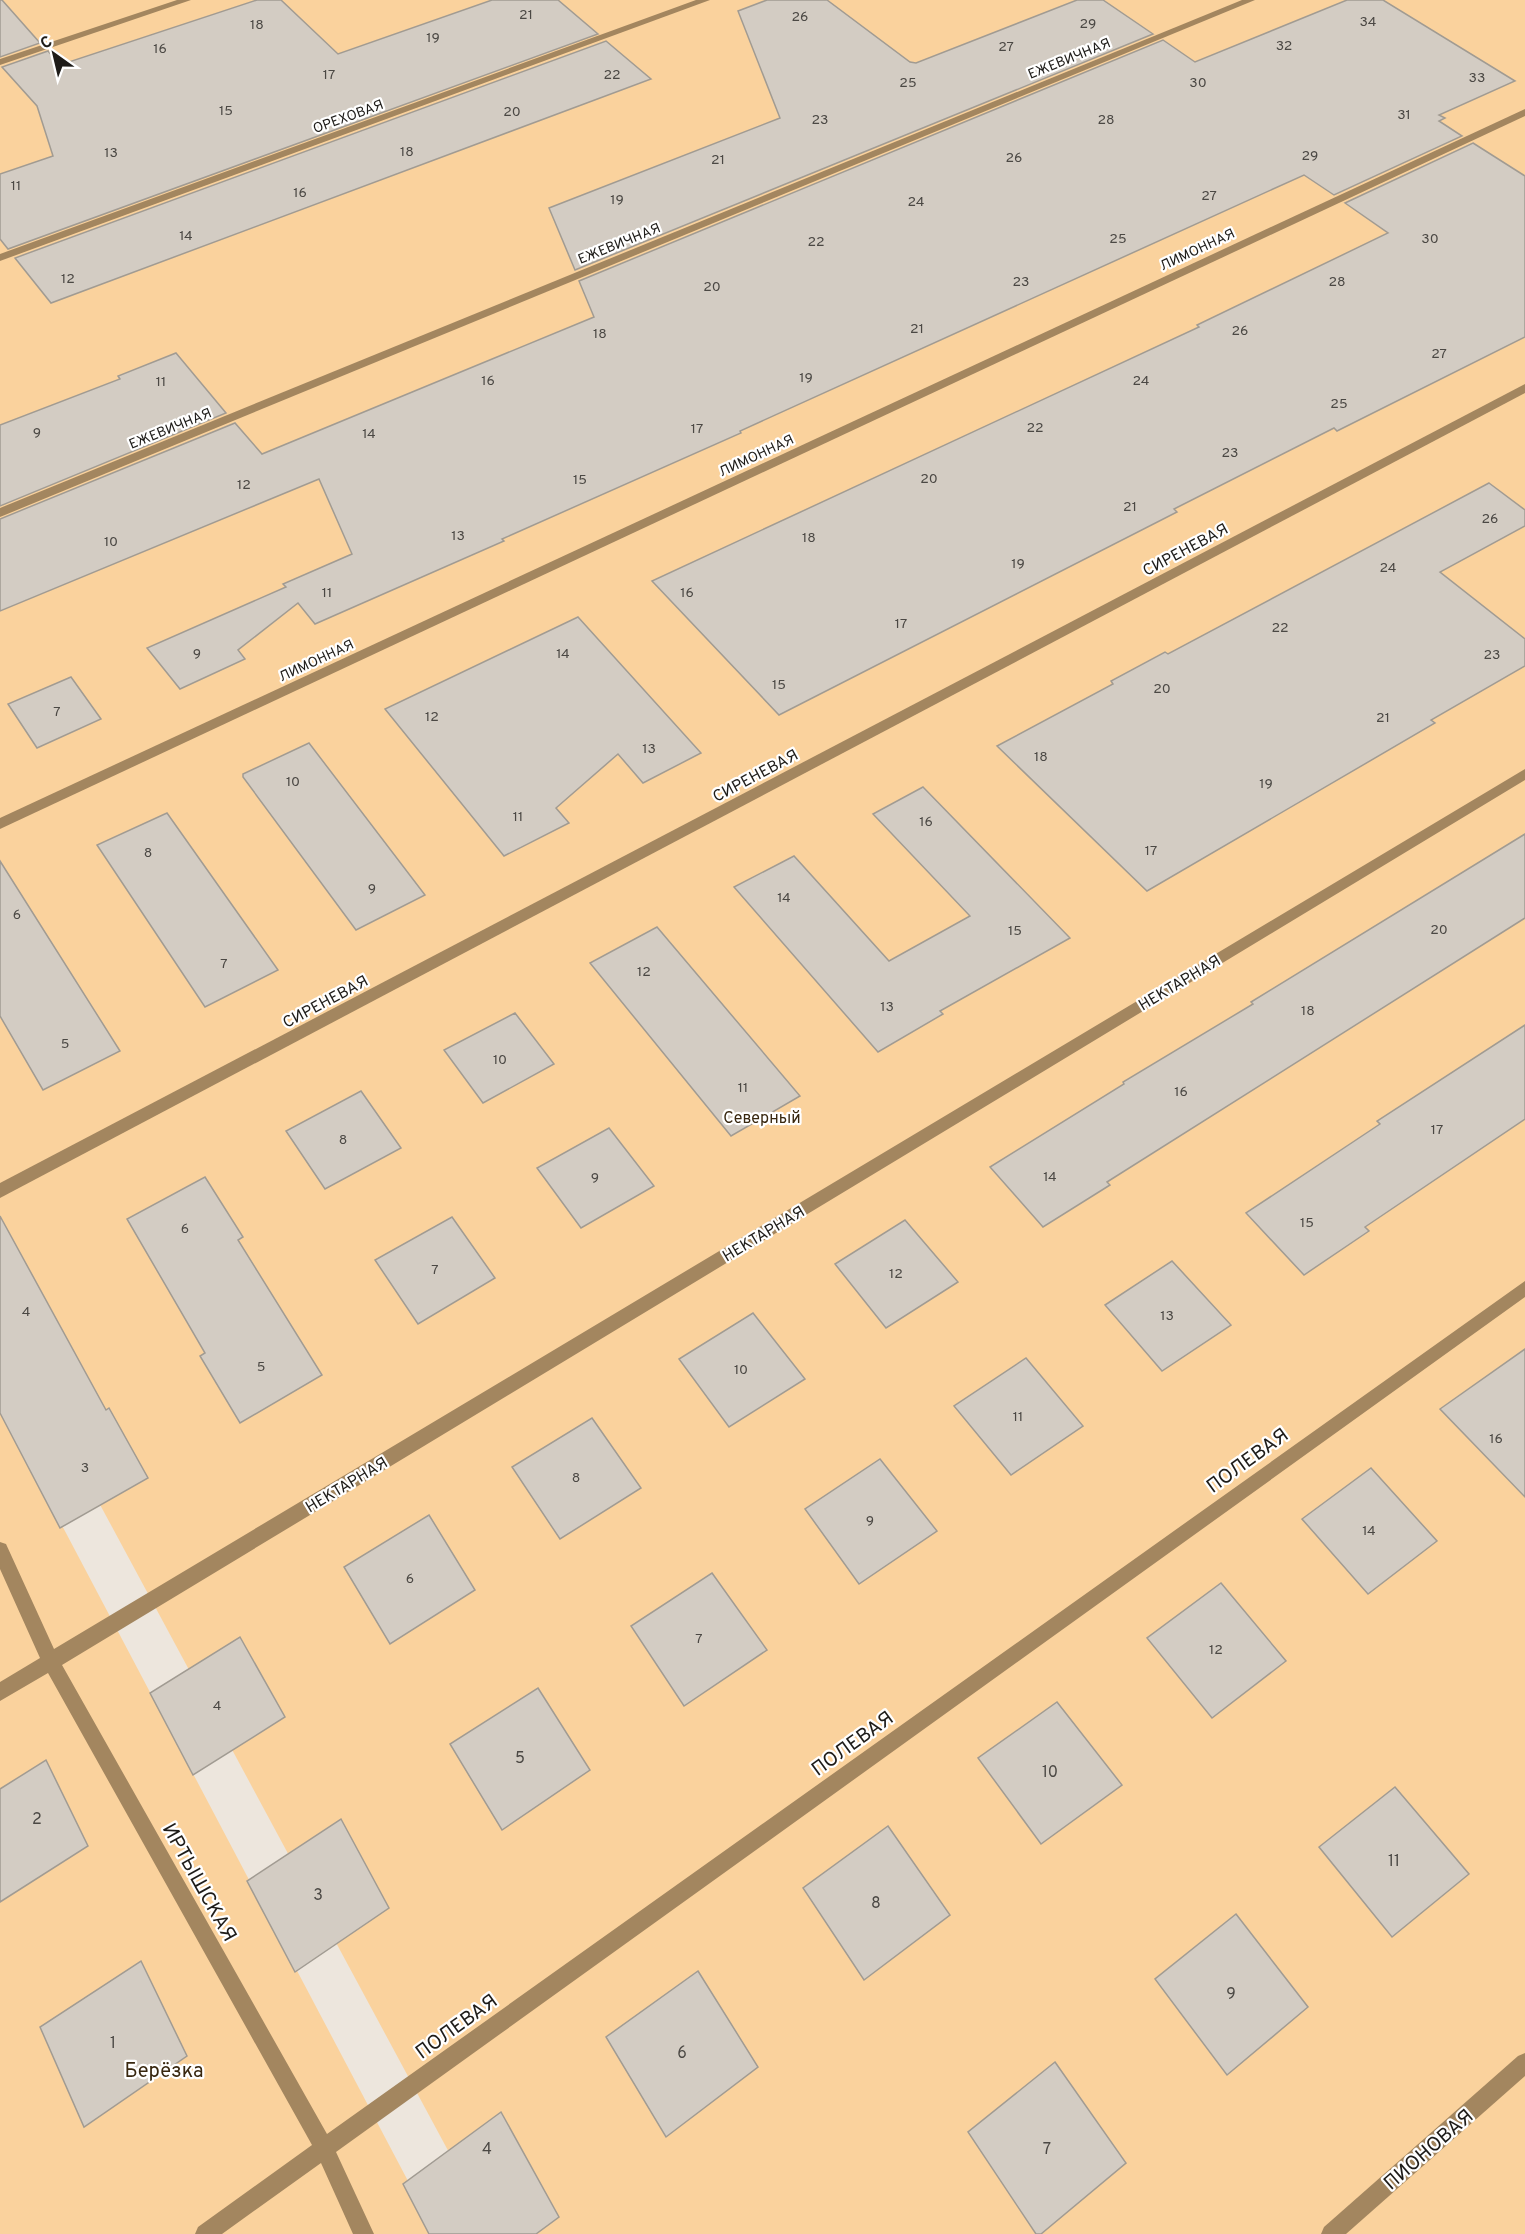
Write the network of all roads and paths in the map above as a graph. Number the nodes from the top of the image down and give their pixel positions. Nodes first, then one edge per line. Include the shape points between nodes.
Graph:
1 (186, 0) edge
2 (705, 0) edge
3 (1250, 0) edge
4 (0, 62) edge
5 (1525, 112) edge
6 (0, 258) edge
7 (1525, 388) edge
8 (0, 513) edge
9 (1525, 774) edge
10 (0, 824) edge
11 (0, 1191) edge
12 (1525, 1288) edge
13 (0, 1550) edge
14 (51, 1662) junction
15 (0, 1692) edge
16 (1525, 2063) edge
17 (324, 2148) junction
18 (205, 2234) edge
19 (363, 2234) edge
20 (1330, 2234) edge

1 - 4 street
2 - 6 street, ОРЕХОВАЯ
3 - 8 street, ЕЖЕВИЧНАЯ
5 - 10 street, ЛИМОННАЯ
7 - 11 street, СИРЕНЕВАЯ
9 - 14 street, НЕКТАРНАЯ
12 - 17 street, ПОЛЕВАЯ
13 - 14 street, ИРТЫШСКАЯ
14 - 15 street, НЕКТАРНАЯ
14 - 17 street, ИРТЫШСКАЯ
16 - 20 street, ПИОНОВАЯ
17 - 18 street, ПОЛЕВАЯ
17 - 19 street, ИРТЫШСКАЯ

